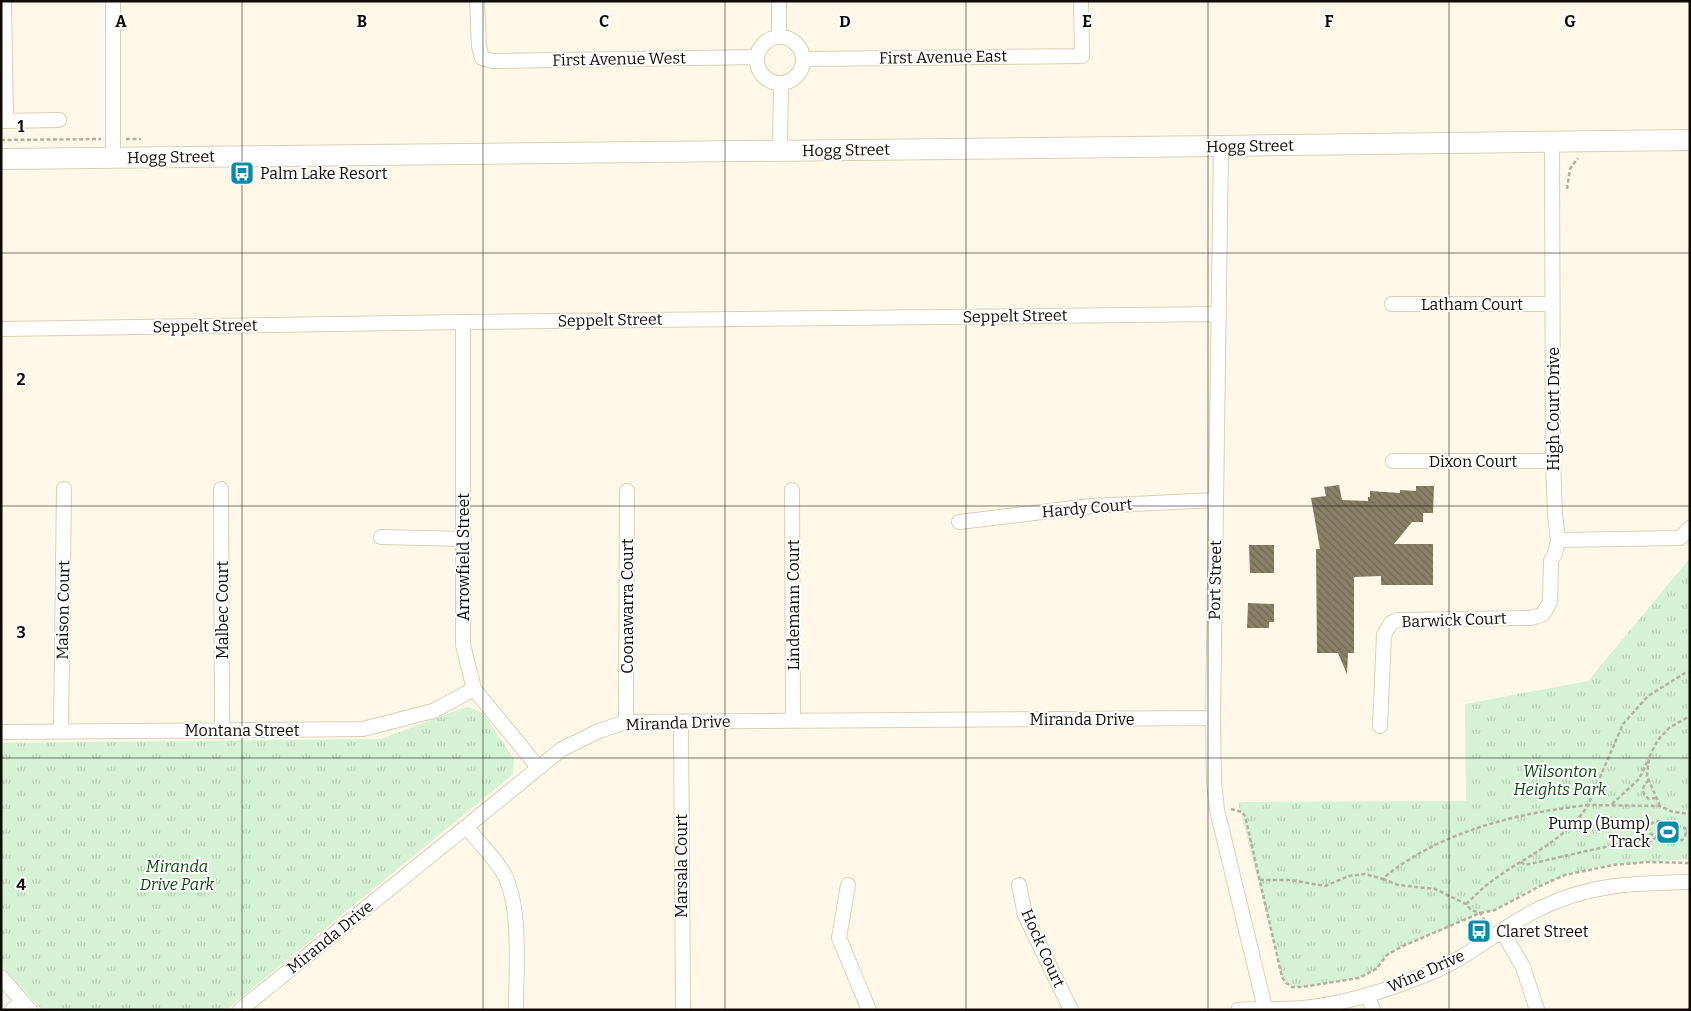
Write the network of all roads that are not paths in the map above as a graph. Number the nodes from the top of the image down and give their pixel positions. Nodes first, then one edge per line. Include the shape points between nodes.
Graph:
1 (4, 1) edge
2 (113, 1) edge
3 (477, 1) edge
4 (779, 1) edge
5 (1081, 1) edge
6 (779, 36) junction
7 (757, 57) junction
8 (804, 59) junction
9 (781, 84) junction
10 (59, 120) dead end
11 (3, 121) edge
12 (1690, 140) edge
13 (1552, 142) junction
14 (1221, 146) junction
15 (780, 151) junction
16 (113, 158) junction
17 (1, 159) edge
18 (1392, 304) dead end
19 (1552, 304) junction
20 (1219, 314) junction
21 (463, 322) junction
22 (1, 330) edge
23 (1393, 460) dead end
24 (1553, 461) junction
25 (64, 489) dead end
26 (221, 489) dead end
27 (627, 490) dead end
28 (792, 490) dead end
29 (1216, 500) junction
30 (959, 522) dead end
31 (1690, 528) edge
32 (381, 537) dead end
33 (464, 539) junction
34 (1558, 540) junction
35 (474, 689) junction
36 (1213, 718) junction
37 (793, 720) junction
38 (626, 722) junction
39 (681, 722) junction
40 (1380, 726) dead end
41 (61, 731) junction
42 (222, 731) junction
43 (1, 732) edge
44 (538, 767) junction
45 (467, 827) junction
46 (1690, 882) edge
47 (848, 885) dead end
48 (1019, 885) dead end
49 (1499, 934) junction
50 (1, 977) edge
51 (1368, 996) junction
52 (21, 1007) edge
53 (1265, 1008) junction
54 (240, 1010) edge
55 (516, 1010) edge
56 (683, 1010) edge
57 (869, 1010) edge
58 (1071, 1010) edge
59 (1238, 1010) edge
60 (1373, 1010) edge
61 (1537, 1010) edge

1 - 11 street
2 - 16 street
3 - 7 street, First Avenue West via 482,58 493,61
4 - 6 street
5 - 8 street, First Avenue East via 1082,56
6 - 7 street via 764,43
6 - 8 street via 796,42
7 - 9 street via 763,76
8 - 9 street via 800,73
9 - 15 street
10 - 11 street
12 - 13 street, Hogg Street
13 - 14 street, Hogg Street
13 - 19 street, High Court Drive
14 - 15 street, Hogg Street
14 - 20 street, Port Street
15 - 16 street, Hogg Street
16 - 17 street, Hogg Street
18 - 19 street, Latham Court
19 - 24 street, High Court Drive
20 - 21 street, Seppelt Street
20 - 29 street, Port Street
21 - 22 street, Seppelt Street
21 - 33 street, Arrowfield Street
23 - 24 street, Dixon Court
24 - 34 street, High Court Drive
25 - 41 street, Maison Court
26 - 42 street, Malbec Court
27 - 38 street, Coonawarra Court
28 - 37 street, Lindemann Court
29 - 30 street, Hardy Court via 1091,506
29 - 36 street, Port Street
31 - 34 street via 1680,538
32 - 33 street
33 - 35 street, Arrowfield Street via 463,646
34 - 40 street, Barwick Court via 1551,561 1550,602 1543,614 1531,618 1398,620 1391,623 1384,635
35 - 42 street, Montana Street via 433,711 363,729
35 - 44 street, Arrowfield Street
36 - 37 street, Miranda Drive
36 - 53 street, Port Street via 1217,810
37 - 39 street, Miranda Drive
38 - 39 street, Miranda Drive
38 - 44 street, Miranda Drive via 562,749
39 - 56 street, Marsala Court
41 - 42 street, Montana Street
41 - 43 street, Montana Street
44 - 45 street, Miranda Drive
45 - 54 street, Miranda Drive
45 - 55 street via 502,871 511,892 516,932
46 - 49 street, Wine Drive via 1628,884 1578,893 1531,913
47 - 57 street via 839,938
48 - 58 street, Hock Court via 1025,915
49 - 51 street, Wine Drive via 1432,972
49 - 61 street via 1523,967
50 - 52 street
51 - 53 street, Wine Drive via 1302,1008
51 - 60 street
53 - 59 street, Wine Drive

